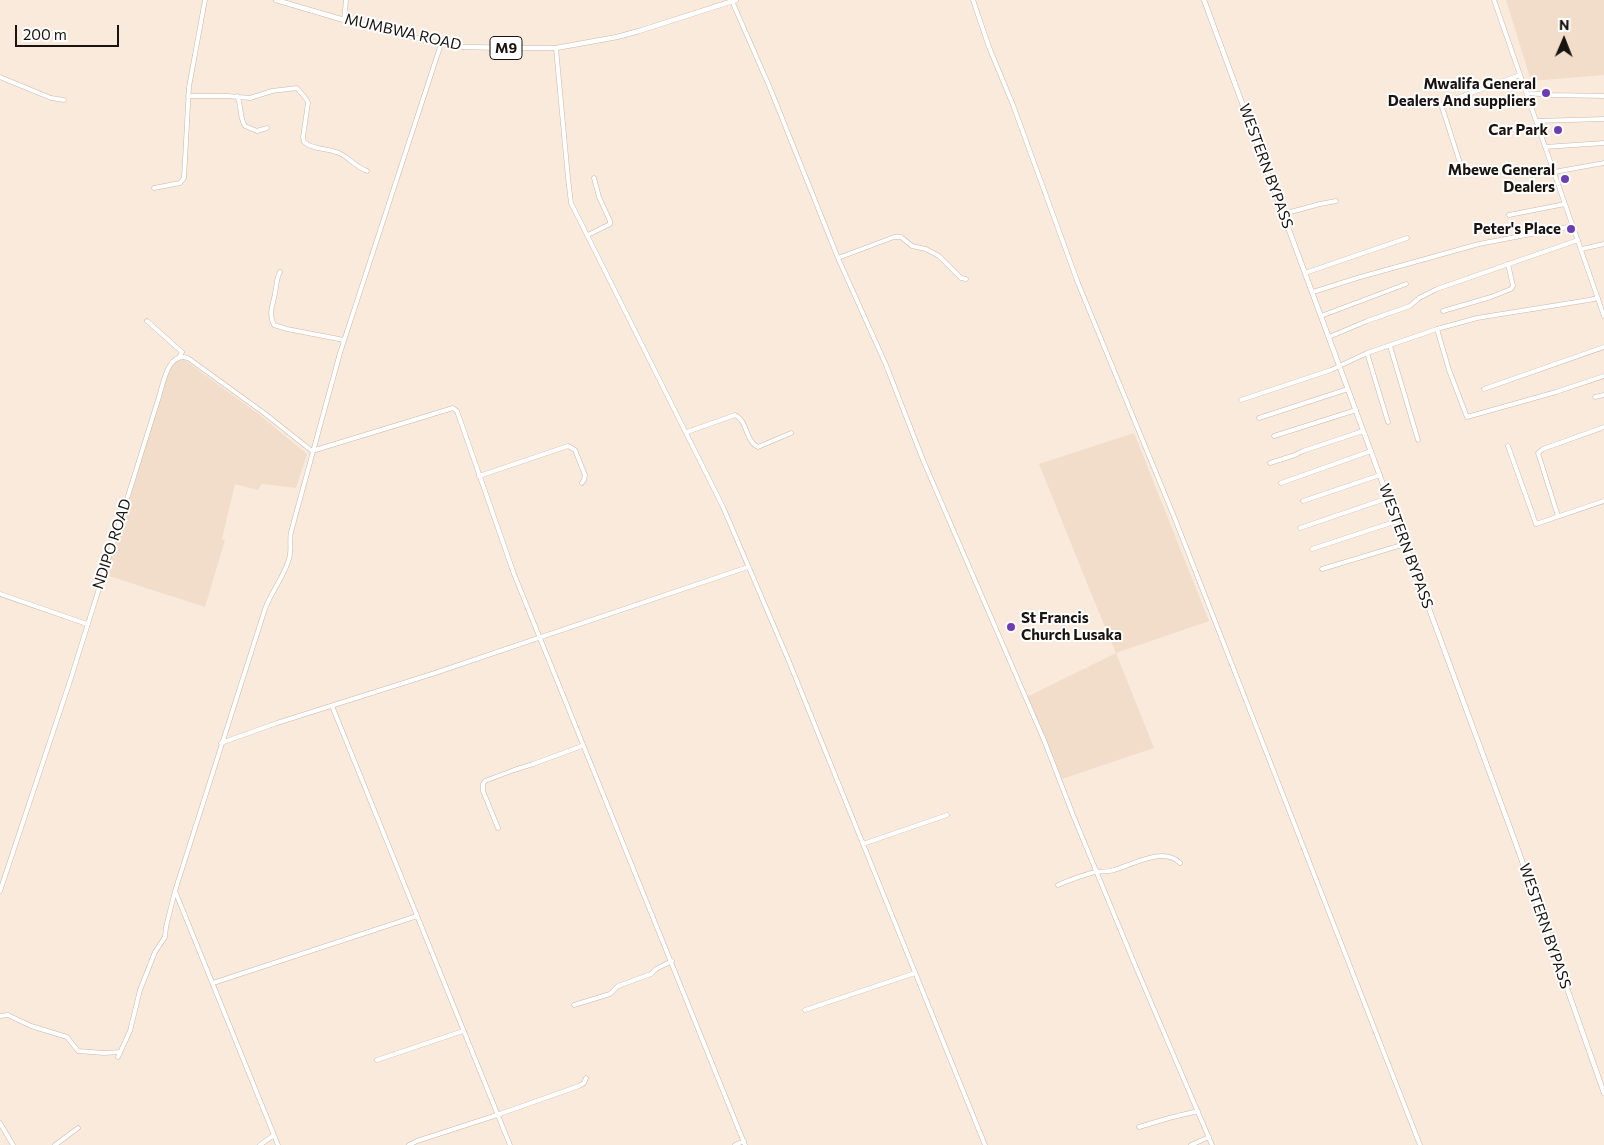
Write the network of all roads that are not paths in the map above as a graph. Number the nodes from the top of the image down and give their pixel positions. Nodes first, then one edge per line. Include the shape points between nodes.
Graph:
1 (205, 0) edge
2 (276, 0) edge
3 (346, 0) edge
4 (973, 0) edge
5 (1204, 0) edge
6 (1494, 0) edge
7 (734, 1) edge
8 (344, 20) junction
9 (441, 44) junction
10 (556, 48) junction
11 (1520, 75) junction
12 (0, 77) edge
13 (1527, 93) junction
14 (188, 96) junction
15 (237, 96) junction
16 (1604, 96) edge
17 (64, 100) dead end
18 (1604, 119) edge
19 (1537, 121) junction
20 (267, 128) dead end
21 (1604, 143) edge
22 (1545, 147) junction
23 (1604, 163) edge
24 (1462, 169) dead end
25 (367, 171) dead end
26 (1554, 172) junction
27 (594, 178) dead end
28 (154, 188) dead end
29 (1336, 201) dead end
30 (1565, 204) junction
31 (1283, 214) junction
32 (1509, 215) dead end
33 (1573, 226) junction
34 (588, 235) junction
35 (1407, 238) dead end
36 (1578, 240) junction
37 (1604, 244) edge
38 (1582, 249) junction
39 (838, 258) junction
40 (1508, 264) junction
41 (280, 272) dead end
42 (1306, 273) junction
43 (966, 279) dead end
44 (1406, 284) dead end
45 (1313, 292) junction
46 (1598, 298) junction
47 (1443, 311) dead end
48 (1321, 316) junction
49 (1604, 316) edge
50 (147, 320) dead end
51 (1437, 328) junction
52 (1329, 337) junction
53 (344, 340) junction
54 (1390, 346) junction
55 (1604, 347) edge
56 (1367, 354) junction
57 (179, 357) junction
58 (1340, 366) junction
59 (1604, 376) edge
60 (1484, 388) dead end
61 (1348, 389) junction
62 (1604, 395) edge
63 (1595, 397) dead end
64 (1242, 400) dead end
65 (1356, 410) junction
66 (1259, 418) dead end
67 (1388, 422) dead end
68 (1604, 427) edge
69 (1363, 431) junction
70 (686, 432) junction
71 (791, 434) dead end
72 (1274, 436) dead end
73 (1418, 440) dead end
74 (1508, 446) dead end
75 (312, 451) junction
76 (1371, 451) junction
77 (1270, 462) dead end
78 (1380, 475) junction
79 (479, 476) junction
80 (1281, 482) dead end
81 (582, 483) dead end
82 (1388, 498) junction
83 (1604, 500) edge
84 (1303, 501) dead end
85 (1558, 516) junction
86 (1396, 521) junction
87 (1300, 528) dead end
88 (1405, 544) junction
89 (1312, 550) dead end
90 (748, 567) junction
91 (1322, 569) dead end
92 (0, 594) edge
93 (87, 624) junction
94 (540, 638) junction
95 (332, 706) junction
96 (221, 743) junction
97 (582, 746) junction
98 (946, 815) dead end
99 (498, 828) dead end
100 (863, 844) junction
101 (1180, 863) dead end
102 (1097, 872) junction
103 (1058, 885) dead end
104 (0, 891) edge
105 (175, 891) junction
106 (417, 916) junction
107 (672, 961) junction
108 (915, 972) junction
109 (213, 983) junction
110 (574, 1005) dead end
111 (805, 1010) dead end
112 (0, 1016) edge
113 (463, 1031) junction
114 (120, 1052) junction
115 (118, 1057) dead end
116 (377, 1060) dead end
117 (586, 1078) dead end
118 (1604, 1094) edge
119 (1198, 1111) junction
120 (497, 1115) junction
121 (0, 1123) edge
122 (1139, 1127) dead end
123 (78, 1128) dead end
124 (274, 1135) junction
125 (1209, 1137) junction
126 (745, 1143) edge
127 (13, 1145) edge
128 (55, 1145) edge
129 (260, 1145) edge
130 (278, 1145) edge
131 (409, 1145) edge
132 (510, 1145) edge
133 (735, 1145) edge
134 (984, 1145) edge
135 (1191, 1145) edge
136 (1212, 1145) edge
137 (1420, 1145) edge

1 - 14 street
2 - 8 main road, MUMBWA ROAD / M9
3 - 8 street
4 - 137 street via 1078,283 1175,519
5 - 31 main road, WESTERN BYPASS
6 - 11 street
7 - 10 main road, MUMBWA ROAD / M9 via 639,31
7 - 39 street
8 - 9 main road, MUMBWA ROAD / M9
9 - 10 main road, MUMBWA ROAD / M9
9 - 53 street
10 - 34 street via 569,194
11 - 13 street
11 - 24 street via 1441,104
12 - 17 street via 51,98
13 - 16 street
13 - 19 street
14 - 15 street
14 - 28 street via 183,180
15 - 20 street via 245,126 258,130
15 - 25 street via 253,98 272,91 298,89 308,103 304,142 338,152
18 - 19 street
19 - 22 street
21 - 22 street
22 - 26 street
23 - 26 street
26 - 30 street
27 - 34 street via 610,224
29 - 31 street
30 - 32 street
30 - 33 street
31 - 42 main road, WESTERN BYPASS
33 - 36 street
33 - 45 street via 1479,244
34 - 70 street
35 - 42 street
36 - 38 street
36 - 40 street
37 - 38 street
38 - 46 street
39 - 43 street via 901,237 912,246 939,256
39 - 102 street via 886,365
40 - 47 street via 1511,289
40 - 52 street via 1437,289 1410,306
41 - 53 street via 271,307 274,325
42 - 45 main road, WESTERN BYPASS
44 - 48 street
45 - 48 main road, WESTERN BYPASS
46 - 49 street
46 - 51 street via 1477,318
48 - 52 main road, WESTERN BYPASS
50 - 57 street via 182,352
51 - 54 street
51 - 59 street via 1445,359 1468,417
52 - 58 main road, WESTERN BYPASS
53 - 75 street
54 - 56 street
54 - 73 street
55 - 60 street
56 - 58 street
56 - 67 street
57 - 75 street via 194,362
57 - 93 street, NDIPO ROAD via 168,371
58 - 61 main road, WESTERN BYPASS
58 - 64 street
61 - 65 main road, WESTERN BYPASS
61 - 66 street
62 - 63 street
65 - 69 main road, WESTERN BYPASS
65 - 72 street
68 - 85 street via 1538,453
69 - 76 main road, WESTERN BYPASS
69 - 77 street
70 - 71 street via 735,415 741,418 755,446
70 - 90 street via 723,506
74 - 85 street via 1536,524
75 - 79 street via 452,408 457,412
75 - 96 street via 290,536 288,564 265,609
76 - 78 main road, WESTERN BYPASS
76 - 80 street
78 - 82 main road, WESTERN BYPASS
78 - 84 street
79 - 81 street via 568,446 574,450 585,476
79 - 94 street
82 - 86 main road, WESTERN BYPASS
82 - 87 street
83 - 85 street
86 - 88 main road, WESTERN BYPASS
86 - 89 street
88 - 91 street
88 - 118 main road, WESTERN BYPASS
90 - 94 street
90 - 100 street
92 - 93 street
93 - 104 street, NDIPO ROAD
94 - 95 street
94 - 97 street
95 - 96 street
95 - 106 street
96 - 105 street
97 - 99 street via 485,781 483,791
97 - 107 street
98 - 100 street
100 - 108 street
101 - 102 street via 1173,858 1157,857 1114,871
102 - 103 street
102 - 119 street
105 - 109 street
105 - 114 street via 165,937 155,952 140,990 130,1031
106 - 109 street
106 - 113 street
107 - 110 street via 651,974 618,986 610,994
107 - 126 street
108 - 111 street
108 - 134 street
109 - 124 street
112 - 114 street via 8,1015 30,1026 67,1037 78,1050
113 - 116 street
113 - 120 street
114 - 115 street
117 - 120 street via 586,1082 579,1086
119 - 122 street
119 - 125 street
120 - 131 street
120 - 132 street
121 - 127 street
123 - 128 street
124 - 129 street
124 - 130 street
125 - 135 street
125 - 136 street
126 - 133 street

